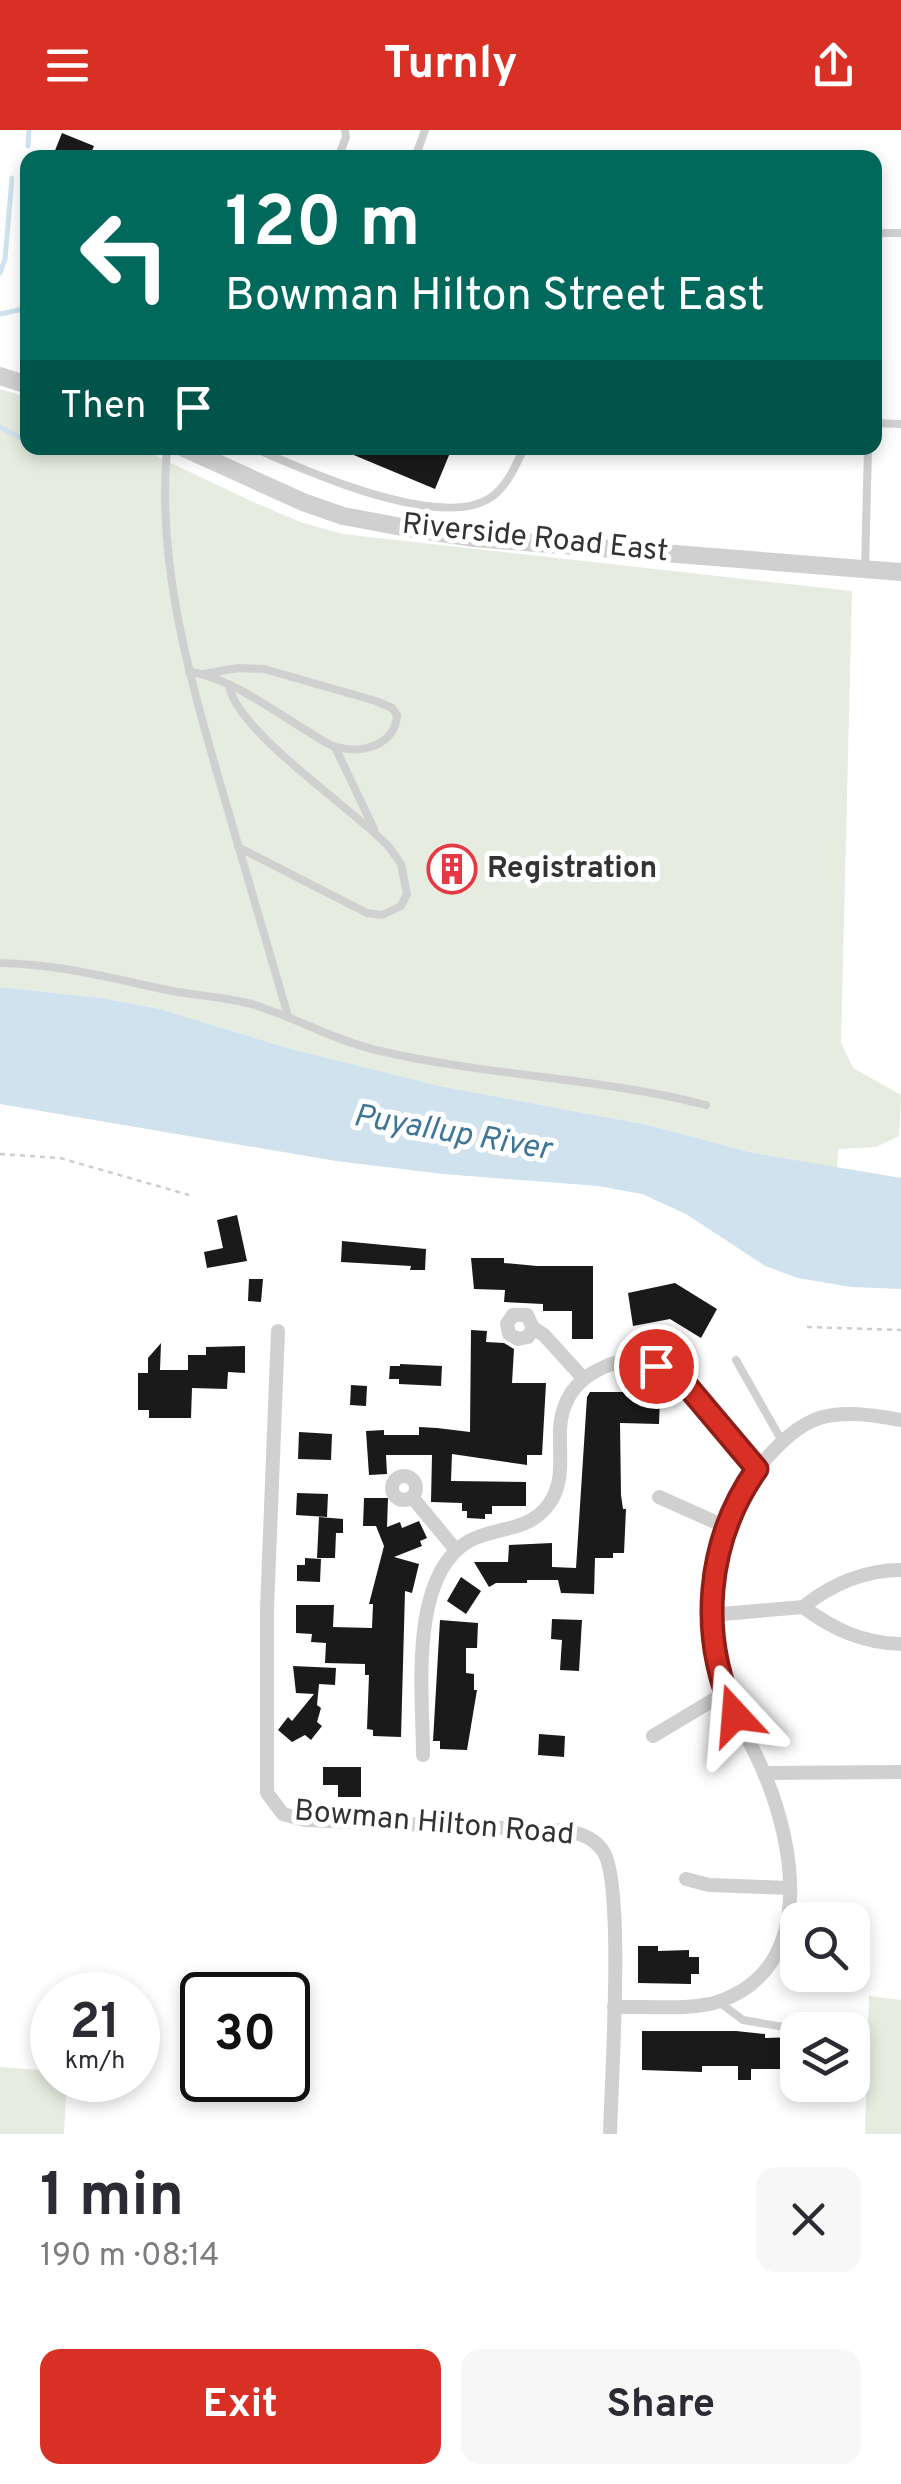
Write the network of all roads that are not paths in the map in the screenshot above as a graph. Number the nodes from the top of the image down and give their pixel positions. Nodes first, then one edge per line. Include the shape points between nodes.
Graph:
1 (166, 455) edge
2 (216, 455) edge
3 (271, 455) edge
4 (521, 455) edge
5 (868, 455) edge
6 (864, 569) junction
7 (901, 572) edge
8 (189, 672) junction
9 (204, 674) junction
10 (230, 686) junction
11 (335, 747) junction
12 (376, 833) junction
13 (238, 846) junction
14 (0, 963) edge
15 (288, 1017) junction
16 (706, 1105) dead end
17 (533, 1328) dead end
18 (278, 1332) dead end
19 (736, 1360) dead end
20 (583, 1378) junction
21 (901, 1420) edge
22 (782, 1442) junction
23 (757, 1469) junction
24 (412, 1497) dead end
25 (658, 1497) dead end
26 (726, 1527) junction
27 (456, 1550) junction
28 (901, 1570) edge
29 (803, 1607) junction
30 (711, 1615) junction
31 (901, 1644) edge
32 (725, 1693) junction
33 (653, 1736) dead end
34 (423, 1755) dead end
35 (901, 1772) edge
36 (764, 1773) junction
37 (686, 1879) dead end
38 (790, 1888) junction
39 (719, 2002) junction
40 (614, 2007) junction
41 (780, 2026) edge
42 (610, 2134) edge

1 - 8 lane via 166,559
2 - 6 street, Riverside Road East via 344,516 402,527
3 - 4 lane via 357,490 451,507 489,499
5 - 6 lane
6 - 7 street, Riverside Road East
8 - 9 lane
8 - 13 lane
9 - 10 lane
9 - 11 lane via 264,669 384,704 397,715 386,740
10 - 11 lane
10 - 12 lane via 258,730
11 - 12 lane
12 - 13 lane via 401,864 406,882 401,906 382,915
13 - 15 lane
14 - 15 lane via 66,967
15 - 16 lane via 375,1050
17 - 20 street
18 - 40 street, Bowman Hilton Road via 266,1609 270,1800 283,1814 305,1820 556,1830 589,1837 606,1855 610,1871
19 - 22 lane
20 - 23 street via 625,1362 682,1380
20 - 27 street via 564,1406 559,1485 548,1506 530,1522
21 - 22 street via 844,1412 795,1428
22 - 23 street
23 - 26 street
24 - 27 street
25 - 26 street
26 - 30 street
27 - 34 street via 434,1585 425,1621
28 - 29 street via 850,1578
29 - 30 street
29 - 31 street via 840,1631
30 - 32 street
32 - 33 street
32 - 36 street
35 - 36 street
36 - 38 street via 785,1840
37 - 38 street
38 - 39 street via 788,1923 774,1958 754,1981
39 - 40 street
39 - 41 lane via 743,2020
40 - 42 street, Bowman Hilton Road

